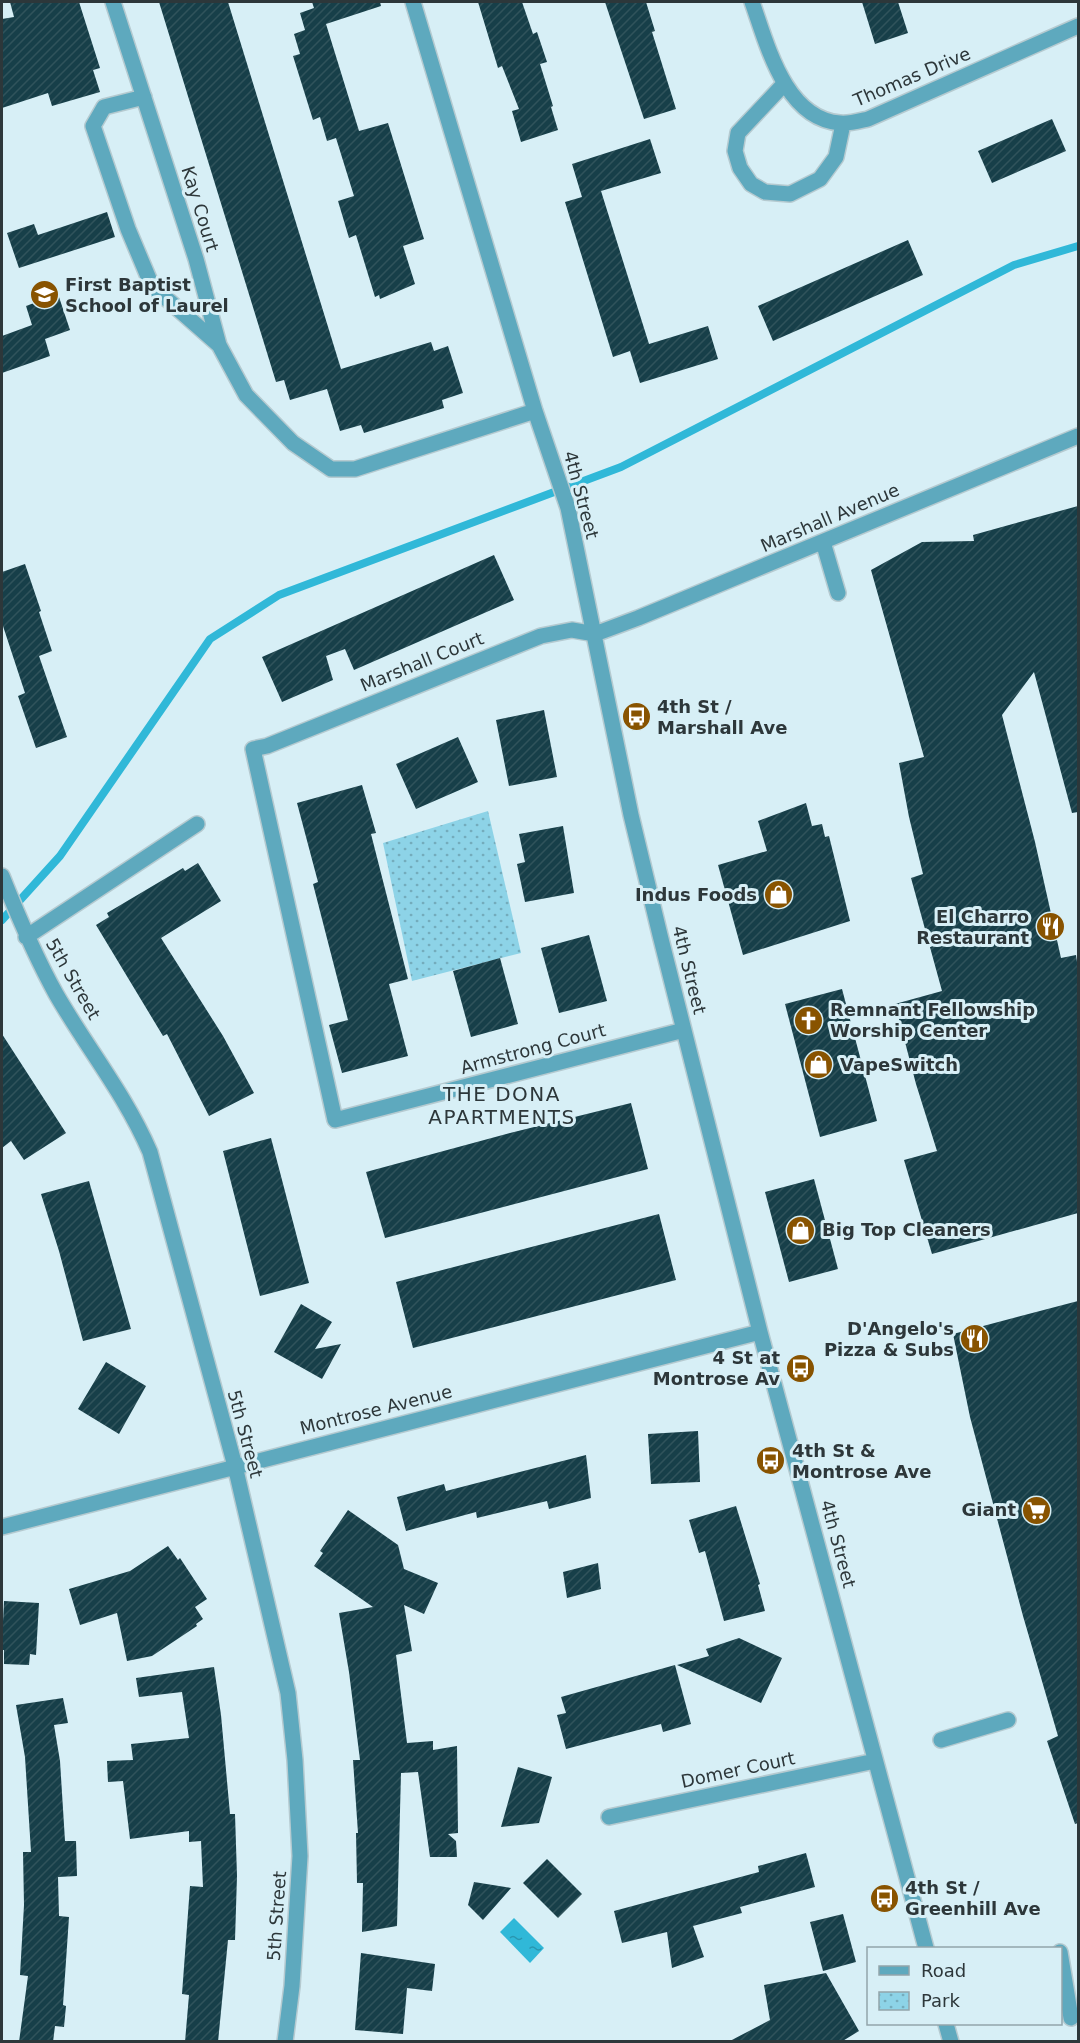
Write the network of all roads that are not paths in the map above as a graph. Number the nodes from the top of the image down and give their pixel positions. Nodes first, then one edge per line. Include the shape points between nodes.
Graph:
1 (114, 2) edge
2 (412, 2) edge
3 (752, 2) edge
4 (1078, 26) edge
5 (784, 84) junction
6 (144, 97) junction
7 (843, 124) junction
8 (219, 345) junction
9 (535, 411) junction
10 (1078, 436) edge
11 (823, 542) junction
12 (838, 593) dead end
13 (595, 634) junction
14 (197, 824) dead end
15 (2, 876) edge
16 (26, 937) junction
17 (684, 1030) junction
18 (357, 1115) joint
19 (760, 1332) junction
20 (235, 1466) junction
21 (2, 1527) edge
22 (1008, 1720) dead end
23 (941, 1740) dead end
24 (875, 1761) junction
25 (609, 1817) dead end
26 (926, 1947) edge
27 (1062, 1961) edge
28 (1071, 2018) dead end
29 (946, 2025) edge
30 (285, 2042) edge
31 (951, 2042) edge

1 - 6 street, Kay Court
2 - 9 street, 4th Street
3 - 5 street, Thomas Drive
4 - 7 street, Thomas Drive via 868,119
5 - 7 street, Thomas Drive via 813,113
5 - 7 street via 738,133 735,150 740,168 751,184 765,192 790,194 820,179 836,157
6 - 8 street, Kay Court
6 - 8 street via 104,107 93,126 152,286
8 - 9 street, Kay Court via 246,395 293,443 331,469 355,469
9 - 13 street, 4th Street via 568,508
10 - 11 street, Marshall Avenue
11 - 12 street
11 - 13 street, Marshall Avenue
13 - 17 street, 4th Street via 631,814
13 - 18 street, Marshall Court via 572,630 541,636 253,749 335,1120
14 - 16 street
15 - 16 street, 5th Street
16 - 20 street, 5th Street via 57,995 123,1098 150,1152
17 - 18 street, Armstrong Court
17 - 19 street, 4th Street
19 - 20 street, Montrose Avenue
19 - 24 street, 4th Street
20 - 21 street, Montrose Avenue
20 - 30 street, 5th Street via 288,1693 295,1760 300,1856
22 - 23 street
24 - 25 street, Domer Court
24 - 26 street, 4th Street
27 - 28 street
29 - 31 street

